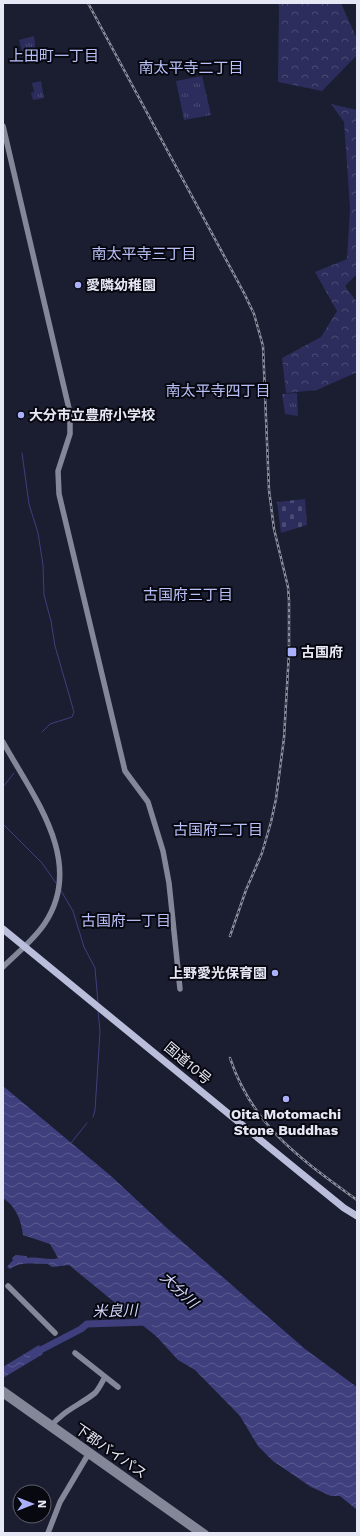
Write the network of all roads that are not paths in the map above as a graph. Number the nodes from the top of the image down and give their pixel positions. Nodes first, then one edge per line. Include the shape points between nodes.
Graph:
1 (3, 126) edge
2 (3, 742) edge
3 (3, 928) edge
4 (25, 946) junction
5 (3, 967) edge
6 (180, 989) dead end
7 (357, 1216) edge
8 (8, 1286) dead end
9 (55, 1333) dead end
10 (75, 1353) dead end
11 (105, 1377) junction
12 (118, 1386) dead end
13 (3, 1389) edge
14 (3, 1396) edge
15 (50, 1426) junction
16 (89, 1453) junction
17 (48, 1533) edge
18 (198, 1533) edge
19 (206, 1533) edge

1 - 6 street via 70,413 70,434 58,471 59,494 125,771 148,802 163,851 168,872
2 - 4 street via 32,789 58,853 58,887 53,906 45,922
3 - 4 highway, 国道10号
4 - 5 street
4 - 7 highway, 国道10号 via 308,1179
8 - 9 street
10 - 11 street
11 - 12 street
11 - 15 street via 94,1393 70,1408
13 - 15 street, 下郡バイパス
14 - 15 street, 下郡バイパス
15 - 16 street, 下郡バイパス
16 - 17 street via 60,1502
16 - 18 street, 下郡バイパス
16 - 19 street, 下郡バイパス

